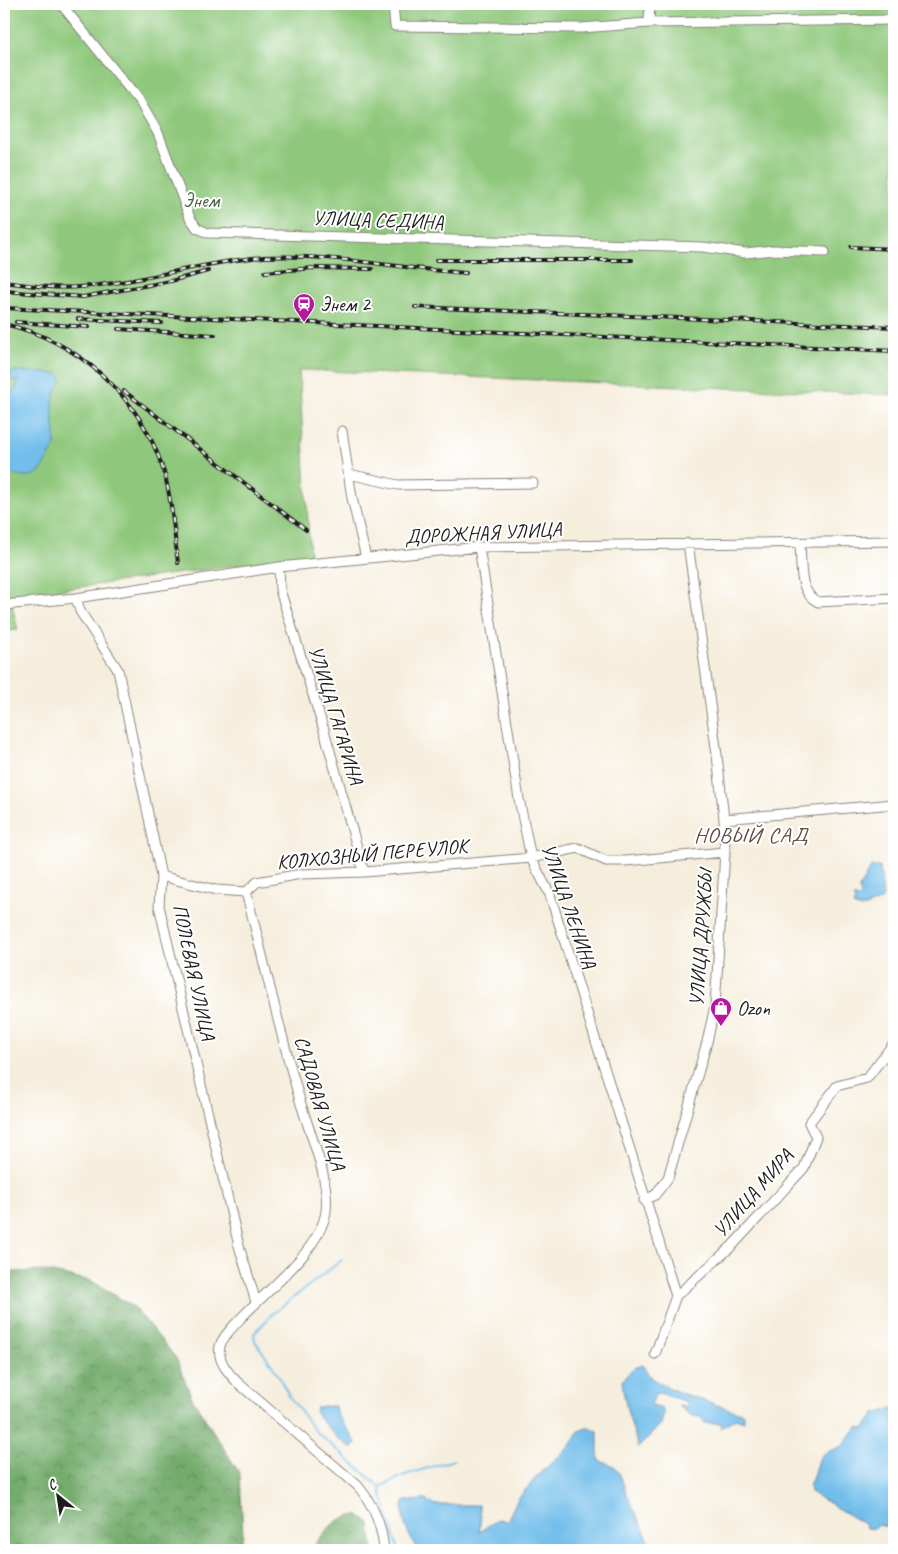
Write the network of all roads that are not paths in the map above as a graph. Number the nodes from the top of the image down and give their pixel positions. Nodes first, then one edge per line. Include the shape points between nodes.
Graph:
1 (61, 4) edge
2 (394, 4) edge
3 (650, 4) edge
4 (894, 20) edge
5 (649, 23) junction
6 (825, 252) dead end
7 (342, 431) dead end
8 (349, 474) junction
9 (533, 483) dead end
10 (894, 541) edge
11 (800, 542) junction
12 (688, 543) junction
13 (479, 547) junction
14 (366, 558) junction
15 (279, 567) junction
16 (76, 598) junction
17 (894, 598) edge
18 (4, 605) edge
19 (894, 804) edge
20 (724, 819) junction
21 (725, 852) junction
22 (531, 858) junction
23 (364, 872) junction
24 (161, 876) junction
25 (246, 892) junction
26 (894, 1044) edge
27 (644, 1200) junction
28 (676, 1296) junction
29 (256, 1302) junction
30 (655, 1354) dead end
31 (384, 1550) edge

1 - 6 street, УЛИЦА СЕДИНА via 140,102 158,133 190,218 197,228 208,233 694,247 745,253 774,250
2 - 5 street via 395,26 582,28
3 - 5 street
4 - 5 street
7 - 8 street
8 - 9 street via 398,485
8 - 14 street
10 - 11 street, ДОРОЖНАЯ УЛИЦА
11 - 12 street, ДОРОЖНАЯ УЛИЦА
11 - 17 street via 804,587 808,597 818,602
12 - 13 street, ДОРОЖНАЯ УЛИЦА
12 - 20 street, УЛИЦА ДРУЖБЫ
13 - 14 street, ДОРОЖНАЯ УЛИЦА
13 - 22 street, УЛИЦА ЛЕНИНА
14 - 15 street, ДОРОЖНАЯ УЛИЦА
15 - 16 street, ДОРОЖНАЯ УЛИЦА
15 - 23 street, УЛИЦА ГАГАРИНА via 280,590
16 - 18 street, ДОРОЖНАЯ УЛИЦА
16 - 24 street, ПОЛЕВАЯ УЛИЦА via 80,611 118,670
19 - 20 street
20 - 21 street, УЛИЦА ДРУЖБЫ
21 - 22 street via 606,861 578,848
21 - 27 street, УЛИЦА ДРУЖБЫ via 715,1006 707,1042 668,1178 659,1192
22 - 23 street, КОЛХОЗНЫЙ ПЕРЕУЛОК
22 - 27 street, УЛИЦА ЛЕНИНА via 550,895
23 - 25 street, КОЛХОЗНЫЙ ПЕРЕУЛОК via 292,876 256,882
24 - 25 street via 216,890
24 - 29 street, ПОЛЕВАЯ УЛИЦА via 159,906 237,1237
25 - 29 street, САДОВАЯ УЛИЦА via 298,1096 326,1185 326,1212 318,1234 294,1265
26 - 28 street, УЛИЦА МИРА via 867,1078 837,1086 809,1123 816,1137 804,1168 732,1246
27 - 28 street, УЛИЦА ЛЕНИНА
28 - 30 street, УЛИЦА МИРА
29 - 31 street, САДОВАЯ УЛИЦА via 220,1345 225,1369 358,1486 370,1500 378,1518

